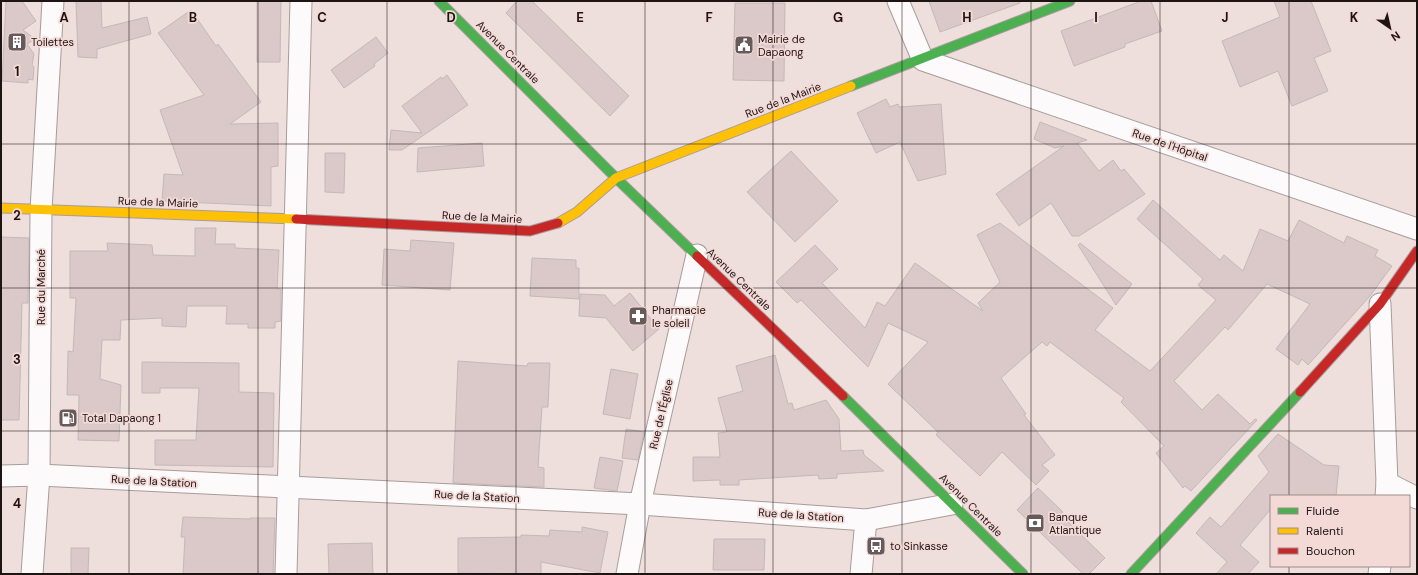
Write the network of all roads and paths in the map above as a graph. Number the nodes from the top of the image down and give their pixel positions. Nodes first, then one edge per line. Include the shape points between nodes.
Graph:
1 (53, 1) edge
2 (301, 1) edge
3 (439, 1) edge
4 (898, 1) edge
5 (1070, 1) edge
6 (923, 60) junction
7 (616, 178) junction
8 (1, 208) edge
9 (41, 210) junction
10 (296, 219) junction
11 (1417, 230) edge
12 (1417, 251) edge
13 (697, 255) junction
14 (1380, 304) junction
15 (39, 475) junction
16 (1, 476) edge
17 (288, 487) junction
18 (1386, 489) edge
19 (1407, 495) edge
20 (640, 504) junction
21 (952, 504) junction
22 (866, 520) junction
23 (32, 574) edge
24 (286, 574) edge
25 (627, 574) edge
26 (861, 574) edge
27 (1023, 574) edge
28 (1131, 574) edge

1 - 9 street, Rue du Marché
2 - 10 street
3 - 7 main road, Avenue Centrale
4 - 6 street
5 - 6 main road, Rue de la Mairie
6 - 7 main road, Rue de la Mairie
6 - 11 street, Rue de l'Hôpital
7 - 10 main road, Rue de la Mairie via 561,223 530,232
7 - 13 main road, Avenue Centrale
8 - 9 main road, Rue de la Mairie
9 - 10 main road, Rue de la Mairie
9 - 15 street, Rue du Marché
10 - 17 street
12 - 14 main road
13 - 20 street, Rue de l'Église
13 - 21 main road, Avenue Centrale
14 - 18 street
14 - 28 main road
15 - 16 street, Rue de la Station
15 - 17 street, Rue de la Station
15 - 23 street, Rue du Marché
17 - 20 street, Rue de la Station
17 - 24 street
18 - 19 street
20 - 22 street, Rue de la Station
20 - 25 street, Rue de l'Église
21 - 22 street, Rue de la Station
21 - 27 main road, Avenue Centrale
22 - 26 street

